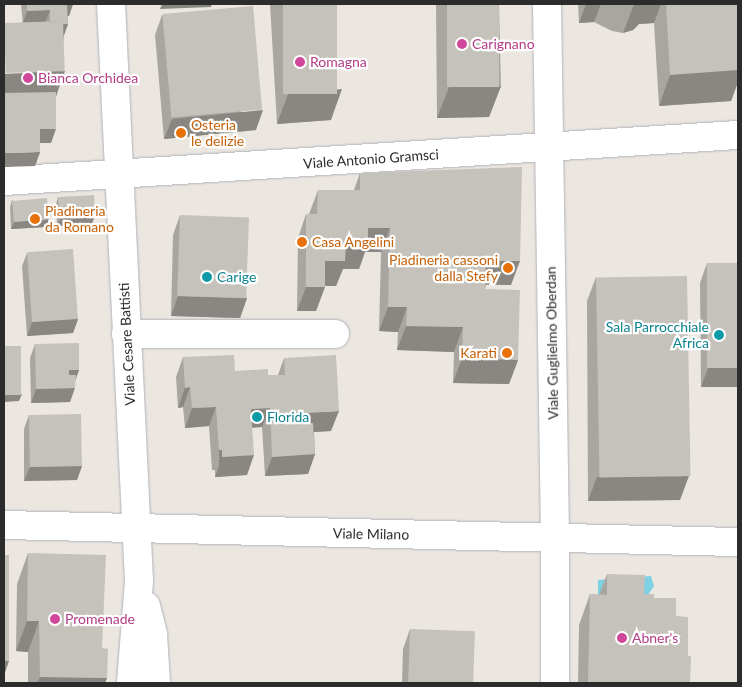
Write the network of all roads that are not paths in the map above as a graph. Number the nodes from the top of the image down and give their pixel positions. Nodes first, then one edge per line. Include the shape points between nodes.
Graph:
1 (111, 4) edge
2 (547, 4) edge
3 (738, 135) edge
4 (549, 147) junction
5 (119, 175) junction
6 (4, 182) edge
7 (126, 334) junction
8 (335, 334) dead end
9 (4, 525) edge
10 (135, 528) junction
11 (556, 538) junction
12 (738, 542) edge
13 (139, 581) junction
14 (131, 683) edge
15 (156, 683) edge
16 (555, 683) edge

1 - 5 street, Viale Cesare Battisti
2 - 4 street, Viale Guglielmo Oberdan
3 - 4 street, Viale Antonio Gramsci
4 - 5 street, Viale Antonio Gramsci
4 - 11 street, Viale Guglielmo Oberdan
5 - 6 street, Viale Antonio Gramsci
5 - 7 street, Viale Cesare Battisti
7 - 8 street
7 - 10 street, Viale Cesare Battisti
9 - 10 street, Viale Milano
10 - 11 street, Viale Milano
10 - 13 street, Viale Cesare Battisti
11 - 12 street, Viale Milano
11 - 16 street, Viale Guglielmo Oberdan
13 - 14 street, Viale Cesare Battisti
13 - 15 street via 153,636

